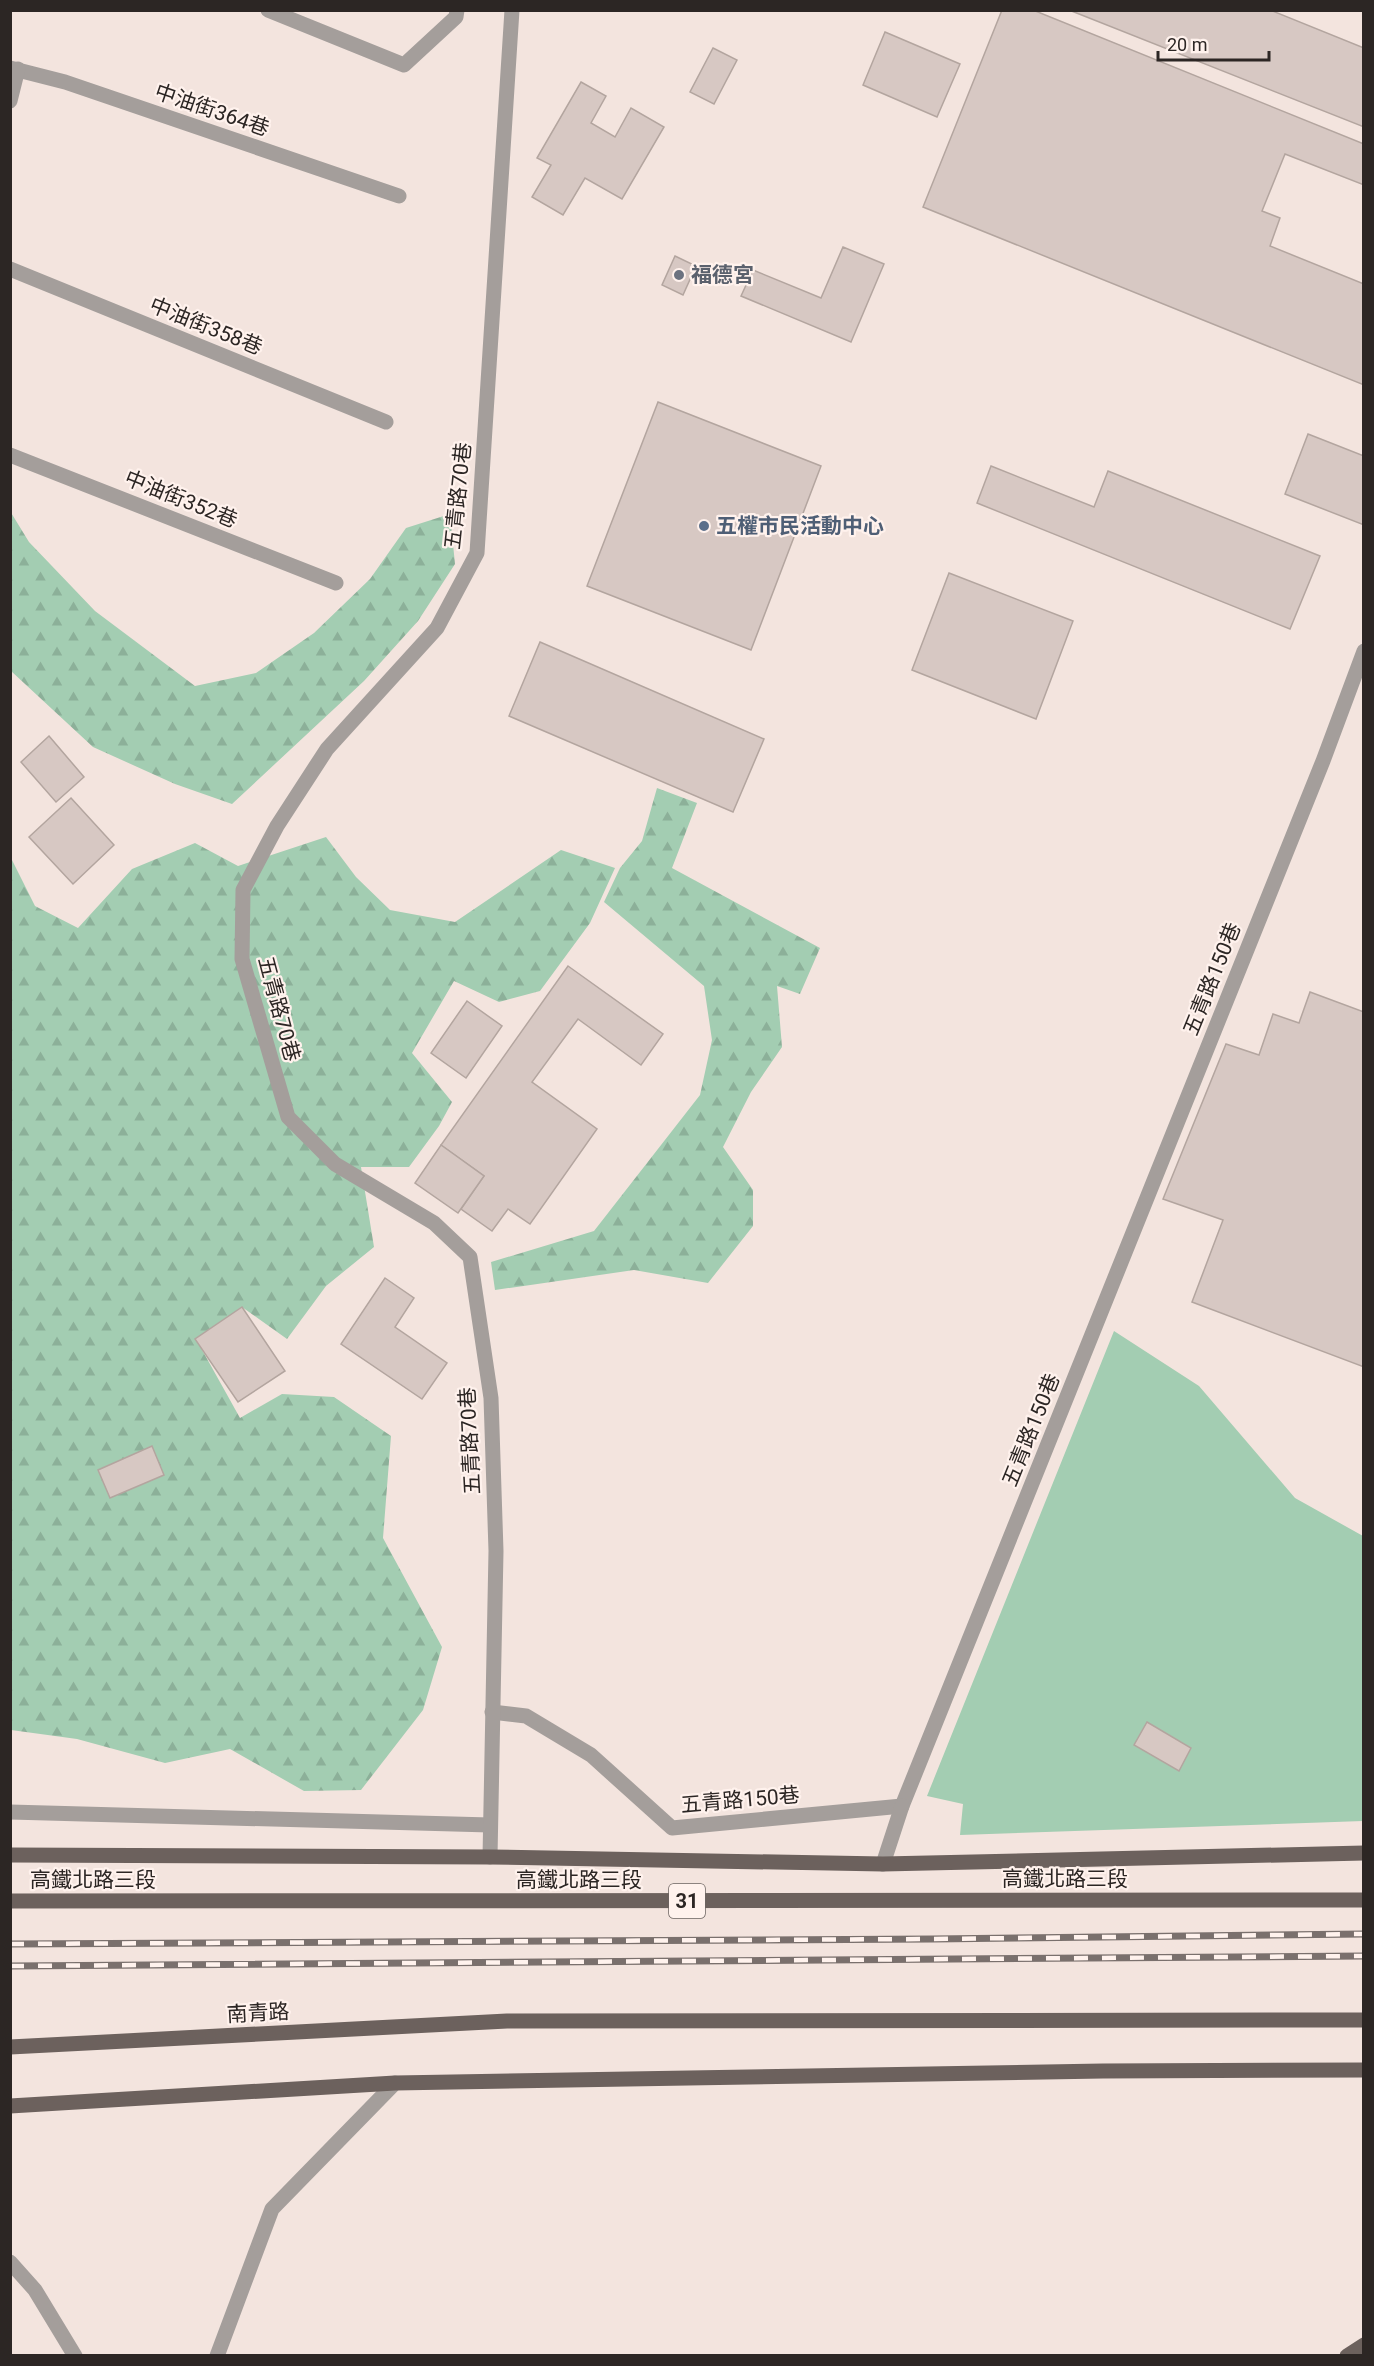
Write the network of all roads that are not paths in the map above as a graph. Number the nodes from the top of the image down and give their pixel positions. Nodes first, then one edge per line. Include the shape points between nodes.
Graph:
1 (268, 10) edge
2 (457, 10) edge
3 (512, 10) edge
4 (14, 68) edge
5 (10, 101) edge
6 (399, 196) dead end
7 (10, 269) edge
8 (386, 422) dead end
9 (10, 454) edge
10 (336, 584) dead end
11 (1364, 651) edge
12 (492, 1712) junction
13 (902, 1806) junction
14 (10, 1812) edge
15 (490, 1825) junction
16 (1364, 1853) edge
17 (10, 1855) edge
18 (490, 1857) junction
19 (884, 1864) junction
20 (1364, 1900) edge
21 (10, 1901) edge
22 (1364, 2020) edge
23 (10, 2047) edge
24 (1364, 2070) edge
25 (395, 2083) junction
26 (10, 2106) edge
27 (10, 2262) edge
28 (1364, 2345) edge
29 (75, 2355) edge
30 (216, 2355) edge
31 (1347, 2355) edge

1 - 2 street via 404,65 456,17
3 - 12 street, 五青路70巷 via 477,553 437,628 327,749 277,826 243,890 242,959 288,1118 335,1164 434,1223 470,1257 491,1398 496,1551
4 - 5 street
4 - 6 street, 中油街364巷
7 - 8 street, 中油街358巷
9 - 10 street, 中油街352巷
11 - 13 street, 五青路150巷
12 - 13 street, 五青路150巷 via 526,1716 591,1755 672,1828
12 - 15 street, 五青路70巷
13 - 19 street
14 - 15 street
15 - 18 street, 五青路70巷
16 - 19 main road, 高鐵北路三段
17 - 18 main road
18 - 19 main road, 高鐵北路三段
20 - 21 main road, 高鐵北路三段 / 31
22 - 23 main road, 南青路 via 507,2021
24 - 25 main road
25 - 26 main road
25 - 30 street via 272,2209
27 - 29 street via 35,2290
28 - 31 main road

